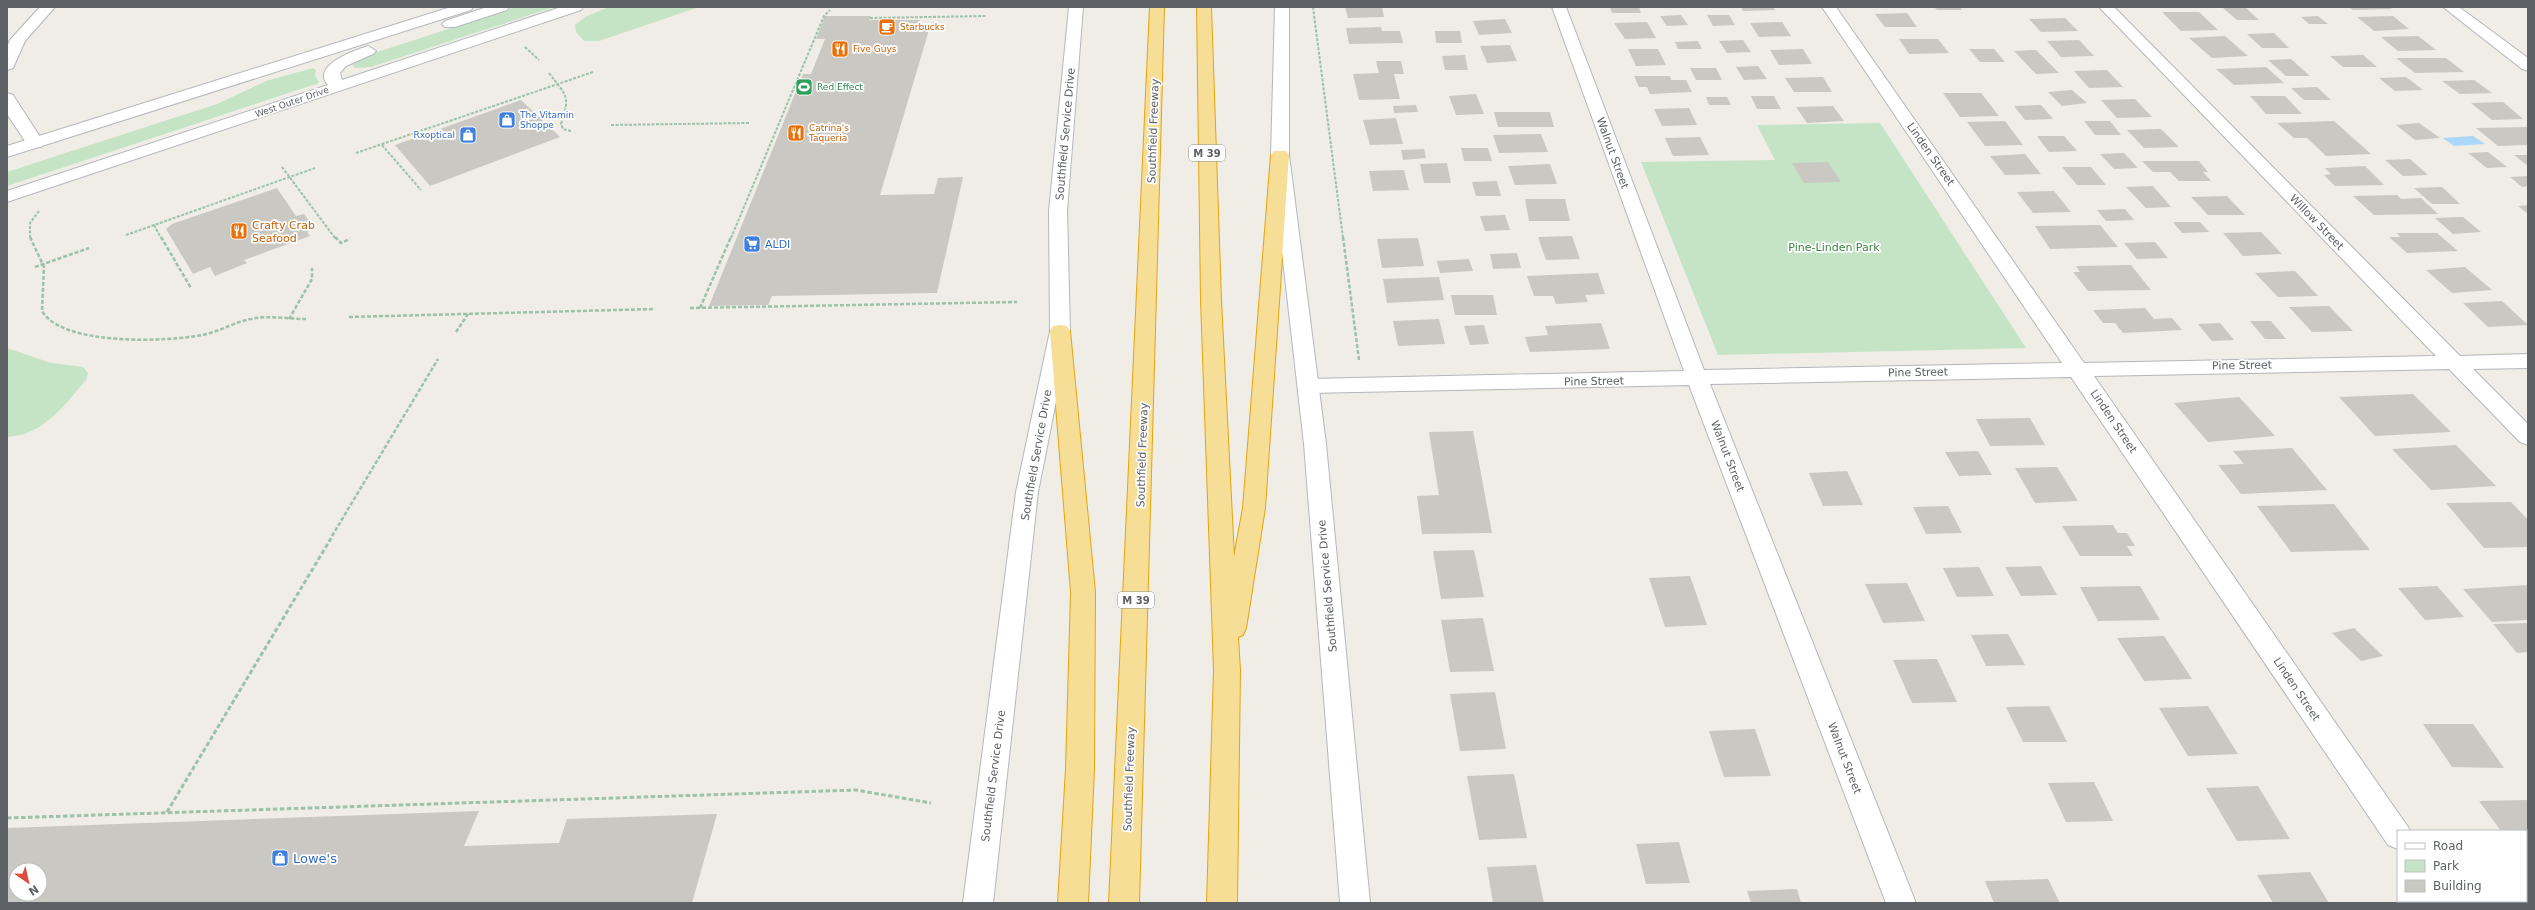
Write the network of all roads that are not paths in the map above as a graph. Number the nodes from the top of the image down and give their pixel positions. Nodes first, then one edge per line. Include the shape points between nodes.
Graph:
1 (48, 7) edge
2 (466, 7) edge
3 (502, 7) edge
4 (576, 7) edge
5 (1076, 7) edge
6 (1157, 7) edge
7 (1204, 7) edge
8 (1282, 7) edge
9 (1559, 7) edge
10 (1829, 7) edge
11 (2106, 7) edge
12 (2450, 7) edge
13 (30, 24) junction
14 (7, 27) edge
15 (7, 65) edge
16 (2528, 66) edge
17 (250, 75) junction
18 (339, 86) junction
19 (7, 98) edge
20 (35, 143) junction
21 (7, 152) edge
22 (1280, 155) junction
23 (7, 167) edge
24 (7, 197) edge
25 (1060, 331) junction
26 (2528, 360) edge
27 (2454, 361) junction
28 (2079, 369) junction
29 (1698, 377) junction
30 (1308, 386) junction
31 (2528, 437) edge
32 (1227, 670) junction
33 (2397, 835) edge
34 (978, 903) edge
35 (1073, 903) edge
36 (1124, 903) edge
37 (1222, 903) edge
38 (1355, 903) edge
39 (1901, 903) edge

1 - 13 street
2 - 17 street
3 - 18 street via 358,54 340,63 332,72 332,80
4 - 18 street, West Outer Drive
5 - 25 street, Southfield Service Drive via 1058,211
6 - 36 highway, Southfield Freeway / M 39
7 - 32 highway, M 39 via 1211,300
8 - 22 street, Southfield Service Drive
9 - 29 street, Walnut Street
10 - 28 street, Linden Street
11 - 27 street, Willow Street
12 - 16 street
13 - 14 street
13 - 15 street via 18,40
17 - 20 street
17 - 23 street via 205,103
18 - 24 street, West Outer Drive
19 - 20 street
20 - 21 street
22 - 30 street, Southfield Service Drive
22 - 32 highway via 1254,508
25 - 34 street, Southfield Service Drive via 1027,492
25 - 35 highway via 1082,592 1080,769
26 - 27 street, Pine Street
27 - 28 street, Pine Street
27 - 31 street, Willow Street
28 - 29 street, Pine Street
28 - 33 street, Linden Street
29 - 30 street, Pine Street via 1664,380
29 - 39 street, Walnut Street
30 - 38 street, Southfield Service Drive
32 - 37 highway, M 39

